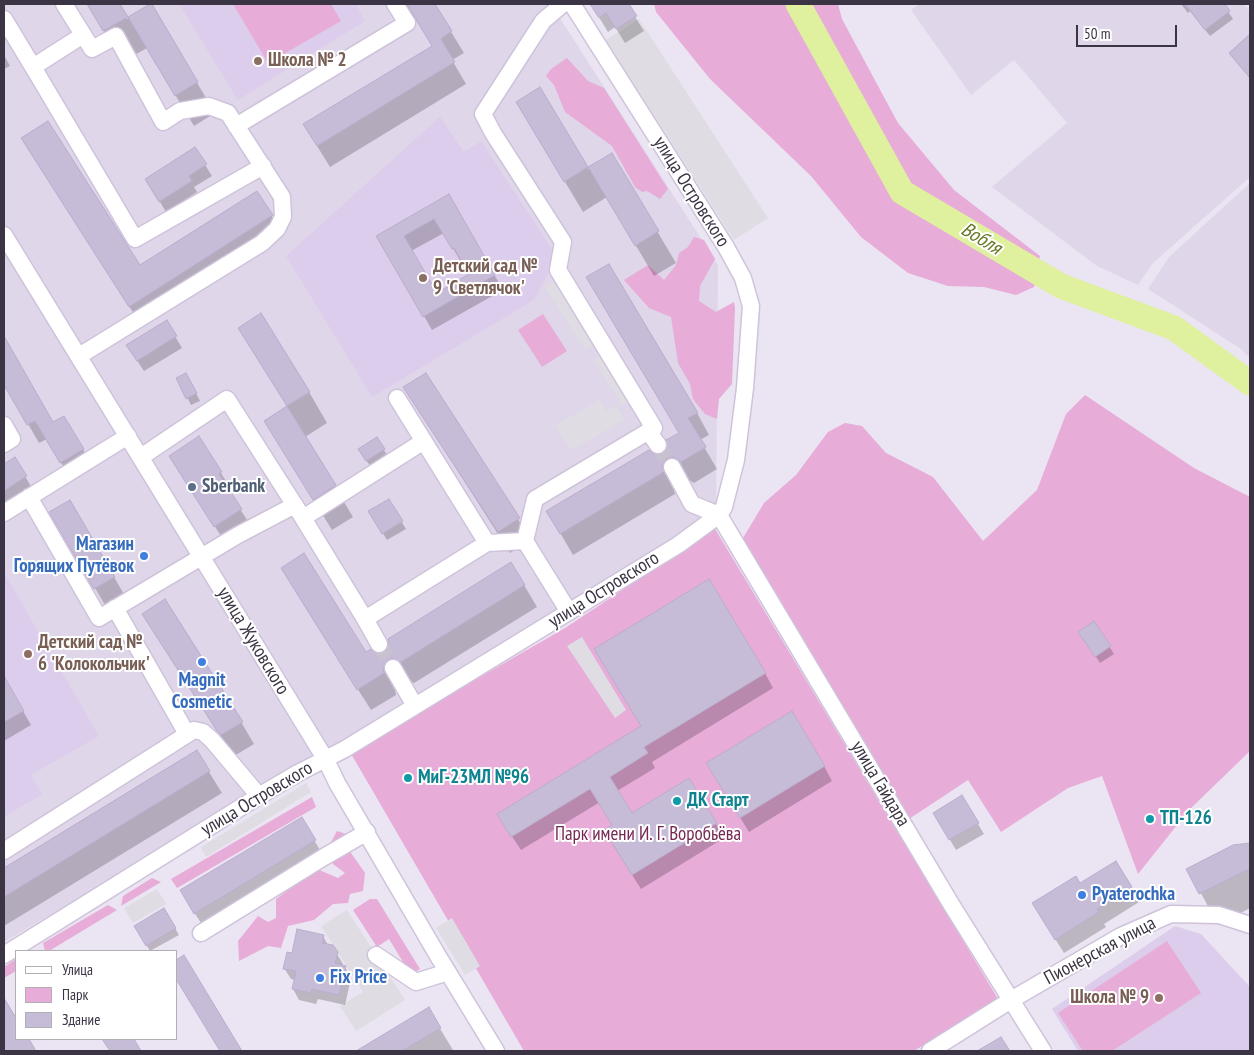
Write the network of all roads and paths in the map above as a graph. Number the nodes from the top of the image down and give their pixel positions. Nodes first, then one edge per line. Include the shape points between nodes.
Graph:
1 (64, 4) edge
2 (395, 4) edge
3 (563, 4) edge
4 (572, 4) edge
5 (4, 19) edge
6 (84, 35) junction
7 (33, 67) junction
8 (236, 126) junction
9 (263, 166) junction
10 (4, 235) edge
11 (79, 356) junction
12 (397, 398) dead end
13 (4, 425) edge
14 (648, 431) junction
15 (128, 436) junction
16 (424, 441) junction
17 (4, 444) edge
18 (658, 445) tunnel mouth
19 (141, 458) junction
20 (672, 467) tunnel mouth
21 (29, 498) junction
22 (299, 511) junction
23 (4, 513) edge
24 (719, 515) junction
25 (525, 541) junction
26 (487, 543) junction
27 (202, 557) junction
28 (115, 608) junction
29 (569, 612) junction
30 (365, 619) junction
31 (379, 644) tunnel mouth
32 (393, 668) tunnel mouth
33 (415, 706) junction
34 (187, 734) junction
35 (326, 760) junction
36 (259, 796) junction
37 (367, 832) junction
38 (4, 851) edge
39 (1250, 926) edge
40 (201, 933) dead end
41 (4, 955) edge
42 (376, 955) dead end
43 (448, 972) junction
44 (1011, 1000) junction
45 (496, 1051) edge
46 (930, 1051) edge
47 (1043, 1051) edge

1 - 6 street
2 - 8 street via 407,23
3 - 14 street via 543,21 483,114 562,242 558,270 654,428
4 - 24 street, улица Островского via 743,278 751,306 745,388 736,460
5 - 7 street
6 - 7 street
6 - 8 street via 92,50 116,36 163,122 180,111 209,106 228,113
7 - 9 street via 135,240
8 - 9 street
9 - 11 street via 282,197 284,217 277,230 262,244
10 - 11 street, улица Жуковского
11 - 15 street, улица Жуковского
12 - 16 street
13 - 17 street via 12,439
14 - 18 street
14 - 25 street via 535,499
15 - 19 street, улица Жуковского
15 - 21 street
16 - 22 street
16 - 26 street
19 - 22 street via 227,399
19 - 27 street, улица Жуковского
20 - 24 street via 692,504
21 - 23 street
21 - 28 street via 99,618
22 - 27 street
22 - 30 street
24 - 29 street, улица Островского via 678,545
24 - 44 street, улица Гайдара
25 - 26 street
25 - 29 street
26 - 30 street
27 - 28 street
27 - 35 street, улица Жуковского
28 - 34 street
29 - 33 street, улица Островского
30 - 31 street
32 - 33 street
33 - 35 street, улица Островского
34 - 36 street via 194,730 203,732
34 - 38 street
35 - 36 street, улица Островского
35 - 37 street, улица Жуковского
36 - 41 street, улица Островского
37 - 40 street
37 - 43 street, улица Жуковского
39 - 44 street, Пионерская улица via 1220,916 1171,914 1121,936
42 - 43 street via 416,982
43 - 45 street, улица Жуковского
44 - 46 street, Пионерская улица
44 - 47 street, улица Гайдара

